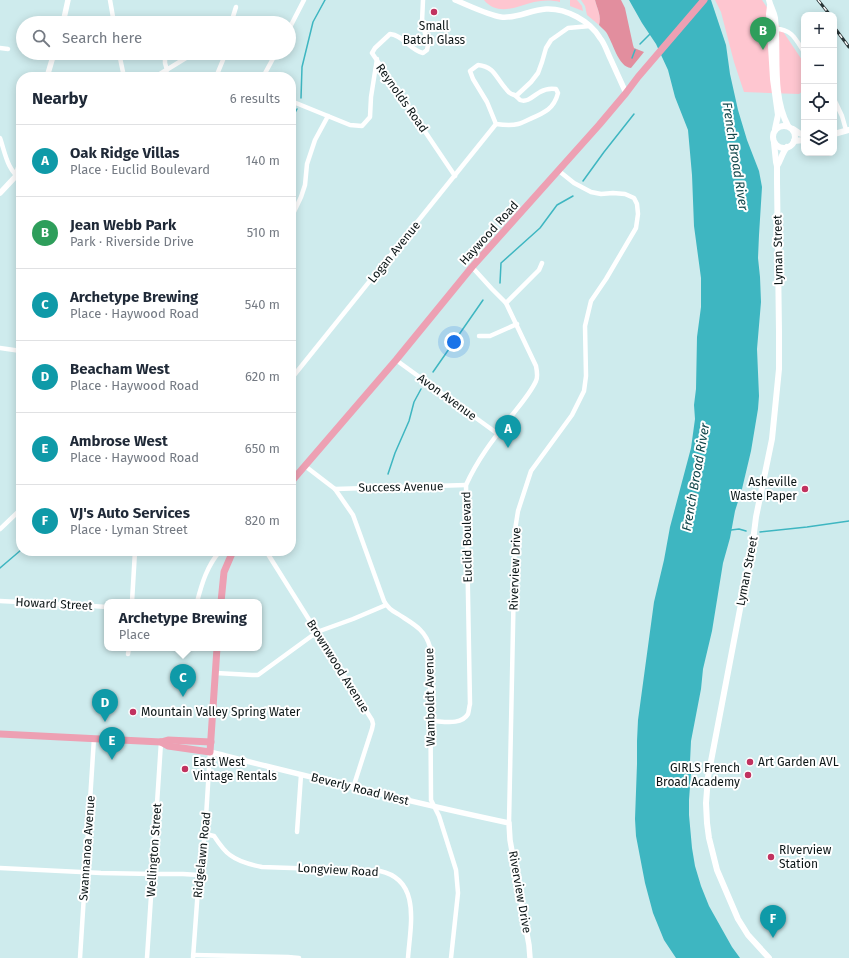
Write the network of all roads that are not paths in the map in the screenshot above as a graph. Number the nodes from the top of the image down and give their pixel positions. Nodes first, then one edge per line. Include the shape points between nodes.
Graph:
1 (68, 0) edge
2 (110, 0) edge
3 (304, 0) edge
4 (423, 0) edge
5 (455, 0) edge
6 (704, 0) edge
7 (769, 2) edge
8 (236, 7) dead end
9 (65, 16) edge
10 (113, 16) edge
11 (233, 16) edge
12 (296, 16) edge
13 (590, 26) junction
14 (776, 29) junction
15 (0, 48) edge
16 (801, 48) edge
17 (8, 49) dead end
18 (52, 60) edge
19 (120, 60) edge
20 (166, 60) edge
21 (183, 60) edge
22 (223, 60) edge
23 (272, 60) edge
24 (376, 60) junction
25 (167, 70) junction
26 (48, 72) edge
27 (123, 72) edge
28 (164, 72) edge
29 (218, 72) edge
30 (266, 72) edge
31 (626, 93) junction
32 (516, 96) junction
33 (296, 103) edge
34 (837, 105) edge
35 (328, 116) junction
36 (496, 124) junction
37 (790, 127) junction
38 (775, 128) junction
39 (848, 130) edge
40 (801, 133) edge
41 (837, 133) edge
42 (0, 138) edge
43 (801, 140) edge
44 (794, 141) junction
45 (774, 143) junction
46 (787, 147) junction
47 (778, 166) junction
48 (559, 171) junction
49 (16, 174) edge
50 (455, 176) junction
51 (16, 179) edge
52 (0, 193) edge
53 (296, 208) edge
54 (542, 263) dead end
55 (472, 268) junction
56 (506, 303) junction
57 (517, 324) junction
58 (479, 336) dead end
59 (0, 348) edge
60 (16, 350) edge
61 (396, 360) junction
62 (296, 373) edge
63 (498, 434) junction
64 (305, 466) junction
65 (296, 476) edge
66 (466, 485) junction
67 (335, 489) junction
68 (16, 514) edge
69 (0, 529) edge
70 (135, 556) edge
71 (216, 556) edge
72 (231, 556) edge
73 (269, 556) edge
74 (132, 599) edge
75 (197, 599) edge
76 (221, 599) edge
77 (0, 601) edge
78 (386, 606) junction
79 (104, 607) edge
80 (318, 632) junction
81 (128, 651) edge
82 (217, 651) edge
83 (128, 654) dead end
84 (216, 673) junction
85 (431, 721) junction
86 (0, 734) edge
87 (94, 738) junction
88 (160, 742) junction
89 (211, 742) junction
90 (210, 752) junction
91 (301, 775) junction
92 (353, 788) junction
93 (434, 807) junction
94 (509, 823) junction
95 (297, 832) dead end
96 (205, 834) junction
97 (0, 868) edge
98 (85, 872) junction
99 (153, 874) junction
100 (199, 875) junction
101 (193, 956) edge
102 (80, 958) edge
103 (147, 958) edge
104 (299, 958) edge
105 (408, 958) edge
106 (451, 958) edge
107 (530, 958) edge
108 (769, 958) edge

1 - 9 street
2 - 10 street
3 - 12 street
4 - 24 street via 422,22 427,50 422,53 417,51 395,34 390,34 372,53
5 - 13 street via 501,17 538,10 556,10 577,17
6 - 31 main road, Haywood Road
7 - 14 main road via 774,12
7 - 38 main road via 778,115
8 - 11 street
13 - 31 street via 600,38
13 - 32 street via 568,28 551,40 532,82
14 - 16 street via 786,30
14 - 37 main road via 779,91 783,115
15 - 17 street
18 - 26 street
19 - 27 street
20 - 25 street
21 - 25 street
22 - 29 street
23 - 30 street
24 - 35 street, Reynolds Road via 370,117 362,126 350,125
24 - 50 street, Reynolds Road
25 - 28 street
31 - 48 main road, Haywood Road
32 - 36 street via 510,94 490,68 478,65 470,71
32 - 36 street via 524,101 551,88 556,89 558,93 546,112 519,124
33 - 35 street, Reynolds Road
34 - 39 street
35 - 53 street via 315,140 307,164 305,185
36 - 50 street, Logan Avenue
37 - 38 main road via 781,125
37 - 40 main road
37 - 44 main road via 795,134
38 - 45 main road via 772,137
39 - 41 main road
42 - 49 street via 9,165
43 - 44 main road
44 - 46 main road
45 - 46 main road via 779,147
45 - 47 main road, Lyman Street
46 - 47 main road, Lyman Street
47 - 108 main road, Lyman Street via 779,369 772,439 708,778 706,803 712,854 722,883 748,935
48 - 55 main road, Haywood Road
48 - 94 street, Riverview Drive via 591,192 625,194 634,198 638,204 638,214 636,228 591,301 585,326 584,391 572,415 531,471 518,512 515,530
50 - 62 street, Logan Avenue
51 - 52 street
54 - 56 street via 539,270
55 - 56 street, Euclid Boulevard
55 - 61 main road, Haywood Road
56 - 57 street, Euclid Boulevard
57 - 58 street via 490,336
57 - 63 street, Euclid Boulevard via 538,376 526,397
59 - 60 street
61 - 63 street, Avon Avenue
61 - 64 main road, Haywood Road
63 - 66 street, Euclid Boulevard via 478,460
64 - 65 main road, Haywood Road
64 - 67 street
66 - 67 street, Success Avenue
66 - 85 street, Euclid Boulevard via 470,704 465,718 456,722
67 - 78 street via 353,515
68 - 69 street
70 - 74 street
71 - 75 street via 209,565
72 - 76 main road via 224,572
73 - 80 street, Brownwood Avenue
77 - 79 street, Howard Street
78 - 80 street
78 - 85 street, Wamboldt Avenue via 419,628 428,640
80 - 84 street via 258,675
80 - 92 street, Brownwood Avenue via 373,724
81 - 83 street
82 - 84 main road
84 - 89 main road
85 - 93 street, Wamboldt Avenue via 431,800
86 - 87 main road
87 - 88 main road
87 - 98 street, Swannanoa Avenue
88 - 89 main road
88 - 90 main road via 168,746
88 - 99 street, Wellington Street
89 - 90 main road
90 - 91 street, Beverly Road West
90 - 96 street, Ridgelawn Road
91 - 92 street, Beverly Road West
91 - 95 street
92 - 93 street, Beverly Road West
93 - 94 street, Beverly Road West
93 - 106 street, Wamboldt Avenue via 456,870 458,893
94 - 107 street, Riverview Drive
96 - 100 street, Ridgelawn Road
96 - 105 street, Longview Road via 214,836 230,855 250,865 380,872 396,878 407,891 410,900
97 - 98 street
98 - 99 street
98 - 102 street, Swannanoa Avenue
99 - 100 street
99 - 103 street, Wellington Street
100 - 101 street, Ridgelawn Road
101 - 104 street

